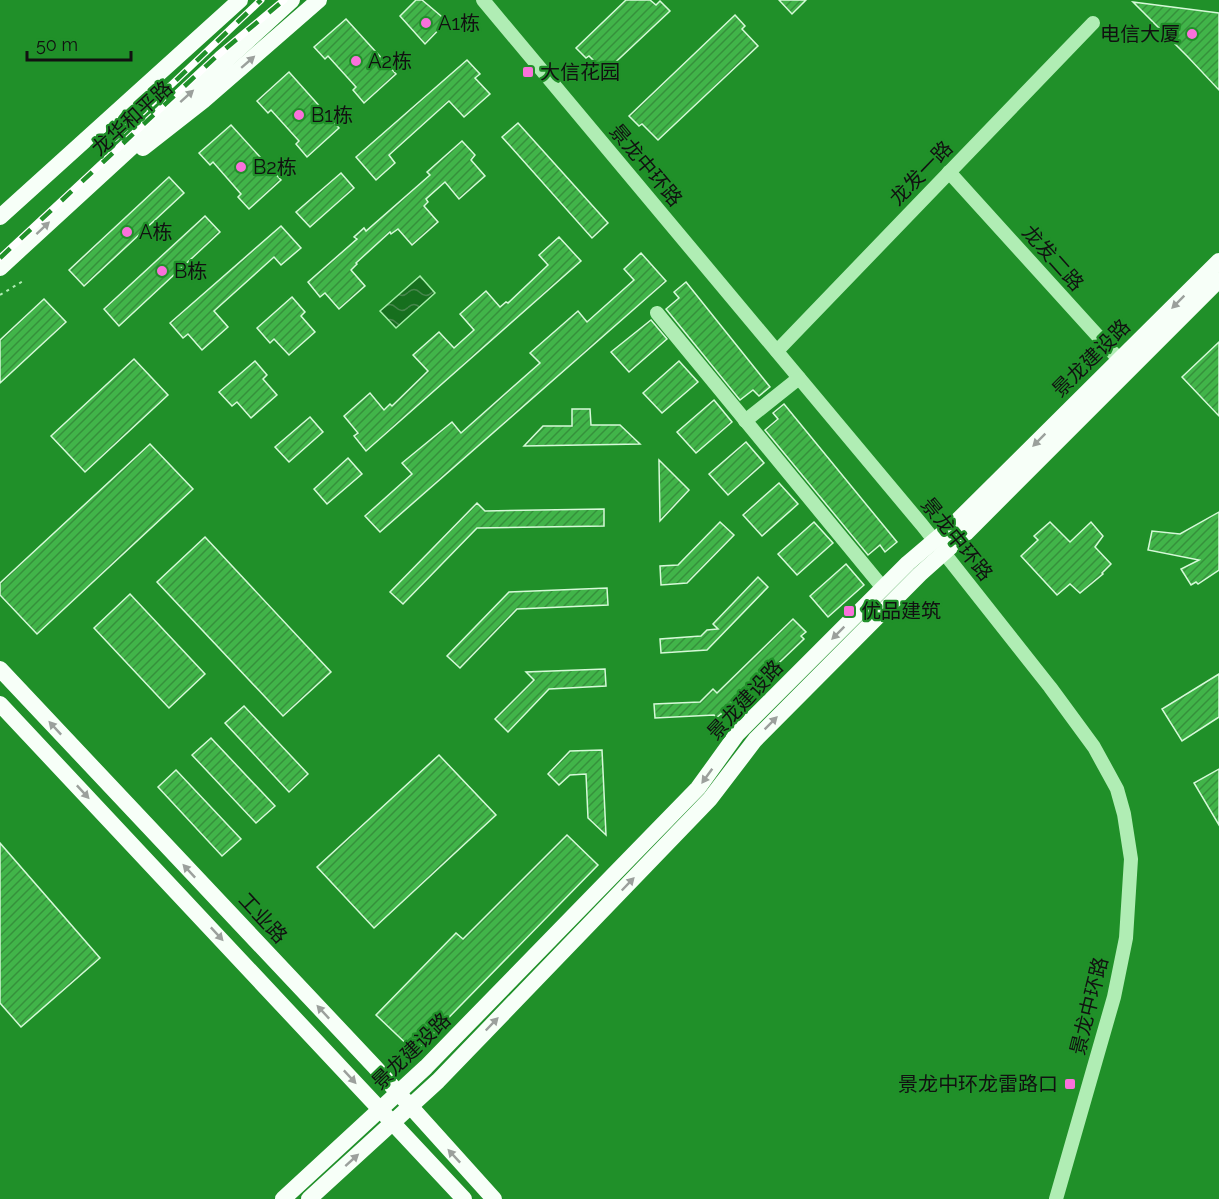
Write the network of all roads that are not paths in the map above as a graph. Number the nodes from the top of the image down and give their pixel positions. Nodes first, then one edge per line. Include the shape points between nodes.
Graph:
1 (240, 0) edge
2 (292, 0) edge
3 (319, 0) edge
4 (483, 0) edge
5 (1093, 22) dead end
6 (949, 172) junction
7 (102, 174) junction
8 (0, 217) edge
9 (1219, 261) edge
10 (0, 268) edge
11 (1219, 280) edge
12 (657, 313) dead end
13 (777, 351) junction
14 (1124, 365) junction
15 (799, 378) junction
16 (745, 421) junction
17 (939, 548) junction
18 (883, 588) junction
19 (0, 669) edge
20 (0, 704) edge
21 (398, 1094) junction
22 (410, 1107) junction
23 (380, 1111) junction
24 (392, 1124) junction
25 (283, 1199) edge
26 (309, 1199) edge
27 (464, 1199) edge
28 (494, 1199) edge
29 (1056, 1199) edge

1 - 8 main road, 龙华和平路
7 -> 2 main road, 龙华和平路
7 -> 3 main road via 172,127
4 - 13 street, 景龙中环路
5 - 6 street, 龙发一路
6 - 13 street, 龙发一路
6 - 14 street, 龙发二路
10 -> 7 main road, 龙华和平路
9 -> 14 main road, 景龙建设路
11 - 14 main road, 景龙建设路
12 - 16 street
13 - 15 street, 景龙中环路
14 - 17 main road, 景龙建设路
15 - 16 street
15 - 17 street, 景龙中环路
16 - 18 street
17 - 18 main road, 景龙建设路
22 -> 17 main road, 景龙建设路 via 710,799 754,740
17 - 29 street, 景龙中环路 via 1094,747 1117,789 1128,834 1131,885 1121,966
18 -> 21 main road, 景龙建设路 via 737,734 698,788
21 -> 19 main road, 工业路
20 -> 23 main road
21 - 22 main road, 工业路
21 - 23 main road, 景龙建设路
22 - 24 main road, 景龙建设路
28 -> 22 main road, 工业路
23 - 24 main road
23 - 25 main road, 景龙建设路
26 -> 24 main road, 景龙建设路
24 - 27 main road

